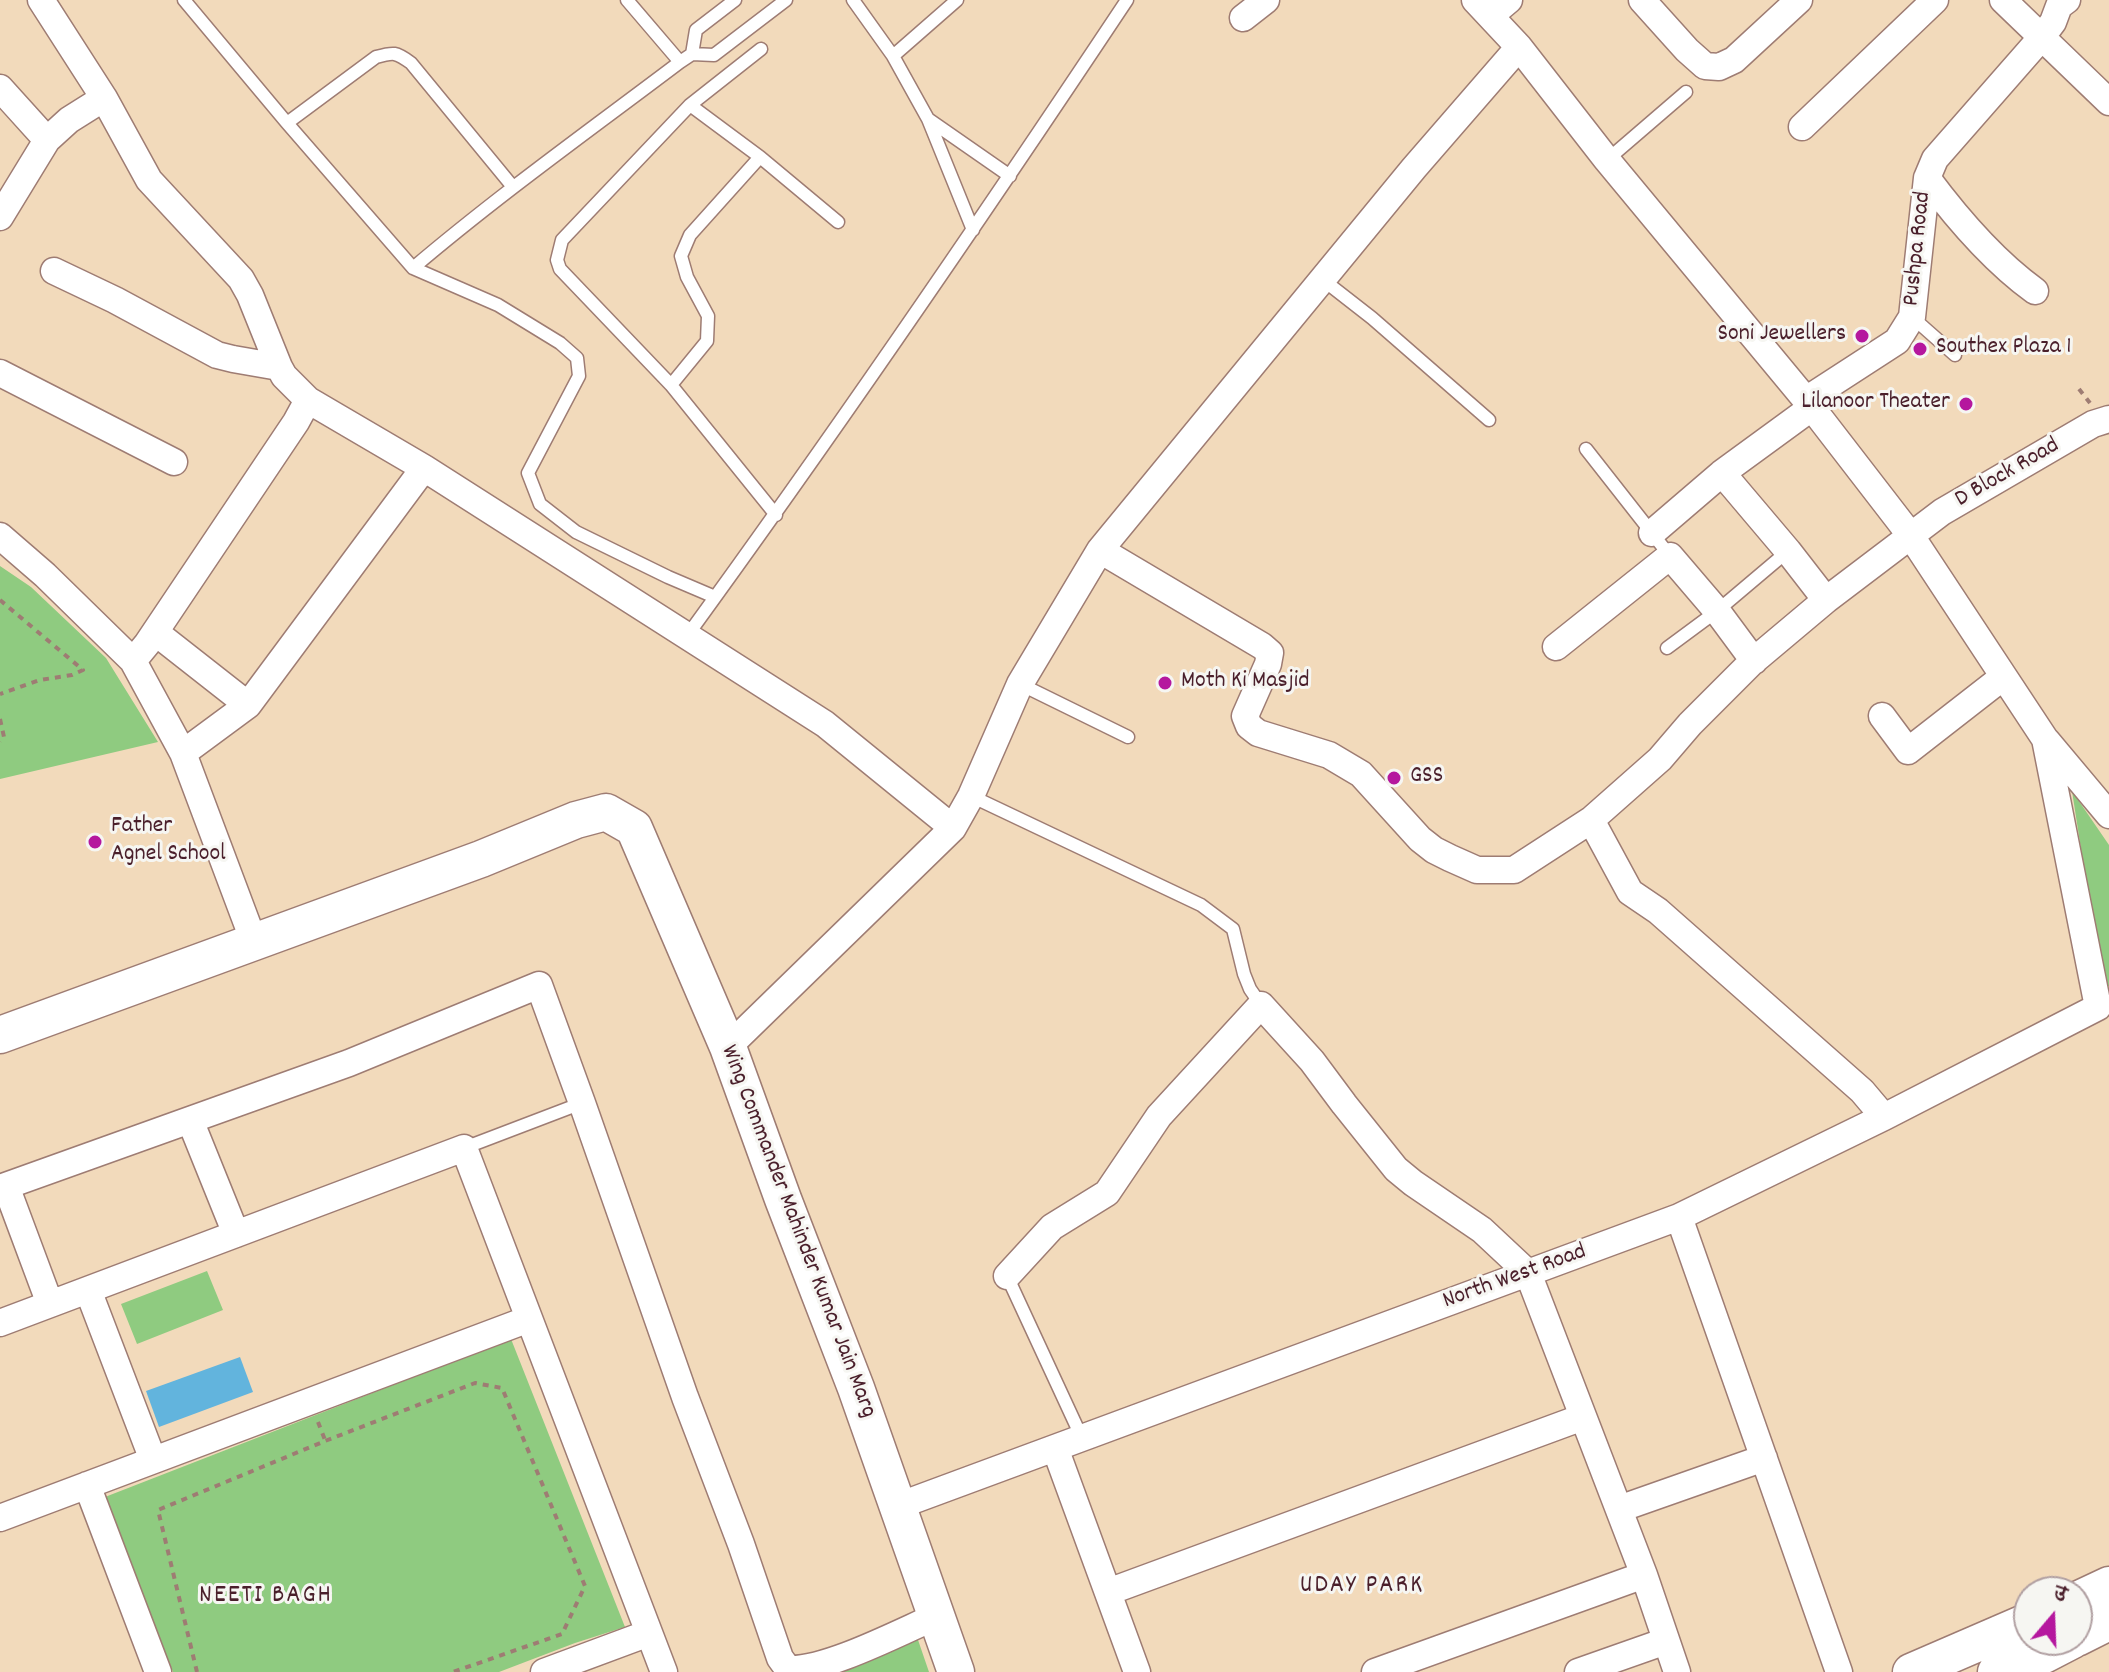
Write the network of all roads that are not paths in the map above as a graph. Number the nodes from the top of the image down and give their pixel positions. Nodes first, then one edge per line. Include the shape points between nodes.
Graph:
1 (41, 0) edge
2 (184, 0) edge
3 (627, 0) edge
4 (735, 0) edge
5 (786, 0) edge
6 (853, 0) edge
7 (957, 0) edge
8 (1127, 0) edge
9 (1266, 0) edge
10 (1799, 0) edge
11 (1935, 0) edge
12 (2003, 0) edge
13 (2061, 2) edge
14 (1650, 3) edge
15 (1494, 6) edge
16 (1243, 18) dead end
17 (2041, 38) junction
18 (1519, 47) junction
19 (761, 49) dead end
20 (692, 54) junction
21 (893, 56) junction
22 (680, 62) junction
23 (0, 88) edge
24 (1686, 92) dead end
25 (104, 98) junction
26 (2109, 102) edge
27 (690, 105) junction
28 (928, 119) junction
29 (287, 123) junction
30 (1802, 127) dead end
31 (47, 140) junction
32 (760, 157) junction
33 (1607, 160) junction
34 (1010, 176) junction
35 (1927, 178) junction
36 (513, 187) junction
37 (0, 217) edge
38 (838, 222) dead end
39 (973, 230) junction
40 (413, 268) junction
41 (54, 271) dead end
42 (1322, 279) junction
43 (2035, 291) dead end
44 (1912, 317) junction
45 (1955, 355) dead end
46 (279, 367) junction
47 (4, 385) edge
48 (671, 385) junction
49 (308, 400) junction
50 (1809, 404) junction
51 (2109, 419) edge
52 (1489, 420) dead end
53 (1586, 449) dead end
54 (174, 462) dead end
55 (424, 468) junction
56 (1722, 473) junction
57 (776, 515) junction
58 (1652, 533) junction
59 (0, 536) edge
60 (1911, 536) junction
61 (1100, 550) junction
62 (1788, 551) junction
63 (1670, 556) junction
64 (715, 597) junction
65 (1826, 600) junction
66 (1717, 611) junction
67 (155, 632) junction
68 (687, 636) junction
69 (1556, 647) dead end
70 (1667, 648) dead end
71 (133, 661) junction
72 (1754, 661) junction
73 (2003, 677) junction
74 (1020, 684) junction
75 (248, 705) junction
76 (1882, 716) dead end
77 (1128, 737) dead end
78 (2045, 739) junction
79 (183, 753) junction
80 (971, 796) junction
81 (2109, 815) edge
82 (1591, 820) junction
83 (953, 828) junction
84 (254, 942) junction
85 (2103, 1004) edge
86 (1261, 1005) junction
87 (0, 1035) edge
88 (728, 1047) junction
89 (582, 1103) junction
90 (1884, 1117) junction
91 (190, 1120) junction
92 (464, 1148) junction
93 (3, 1187) edge
94 (1679, 1217) junction
95 (236, 1234) junction
96 (1528, 1273) junction
97 (1007, 1276) joint
98 (88, 1290) junction
99 (50, 1304) junction
100 (529, 1319) junction
101 (0, 1321) edge
102 (1583, 1417) junction
103 (1082, 1438) junction
104 (1055, 1448) junction
105 (1764, 1458) junction
106 (153, 1460) junction
107 (87, 1485) junction
108 (898, 1506) junction
109 (1619, 1509) junction
110 (0, 1518) edge
111 (1644, 1575) junction
112 (1108, 1592) junction
113 (937, 1616) junction
114 (2013, 1628) edge
115 (649, 1633) junction
116 (1666, 1641) junction
117 (2045, 1656) edge
118 (158, 1672) edge
119 (544, 1672) edge
120 (664, 1672) edge
121 (956, 1672) edge
122 (1137, 1672) edge
123 (1375, 1672) edge
124 (1578, 1672) edge
125 (1677, 1672) edge
126 (1839, 1672) edge
127 (1911, 1672) edge
128 (1996, 1672) edge

1 - 25 street
2 - 29 lane
3 - 22 lane
4 - 20 lane via 696,30
5 - 20 lane via 714,55
6 - 21 lane
7 - 21 lane
8 - 34 lane
9 - 16 street
10 - 14 street via 1734,60 1719,67 1705,66 1687,50
11 - 30 street
12 - 17 street
13 - 17 street, Pushpa Road
15 - 18 street
17 - 26 street
17 - 35 street, Pushpa Road via 1935,159
18 - 33 street
18 - 42 street
19 - 27 lane
20 - 22 lane
21 - 28 lane
22 - 36 lane
23 - 31 street
24 - 33 lane
25 - 31 street
25 - 46 street via 149,180 241,279
27 - 32 lane
27 - 48 lane via 562,240 557,260
28 - 34 lane
28 - 39 lane
29 - 36 lane via 376,57 398,53
29 - 40 lane
31 - 37 street
32 - 38 lane
32 - 48 lane via 690,235 681,256 708,316 707,341
33 - 50 street
34 - 39 lane
35 - 43 street via 1972,231
35 - 44 street, Pushpa Road
36 - 40 lane
39 - 57 lane
40 - 64 lane via 498,305 577,358 579,376 528,473 540,504 576,532
41 - 46 street via 217,355
42 - 52 lane
42 - 61 street
44 - 45 lane
44 - 50 street, Pushpa Road via 1897,341
46 - 49 street
47 - 54 street
48 - 57 lane
49 - 55 street
49 - 67 street
50 - 56 street, Pushpa Road
50 - 60 street
51 - 60 street, D Block Road via 1942,512
53 - 58 lane
55 - 68 street
55 - 75 street
56 - 58 street, Pushpa Road
56 - 62 street
57 - 64 lane
58 - 63 lane
59 - 71 street
60 - 65 street, D Block Road
60 - 73 street
61 - 74 street
61 - 82 street, D Block Road via 1270,653 1245,716 1249,726 1329,755 1361,774 1420,839 1442,854 1477,870 1514,870
62 - 65 street
62 - 66 lane
63 - 66 street
63 - 69 street
64 - 68 lane
65 - 72 street, D Block Road
66 - 70 lane
66 - 72 street
67 - 71 street
67 - 75 street
68 - 83 street via 825,724
71 - 79 street
72 - 82 street, D Block Road via 1660,759
73 - 76 street via 1908,751
73 - 78 street
74 - 77 lane
74 - 80 street
75 - 79 street
78 - 81 street
78 - 85 street
79 - 84 street
80 - 83 street
80 - 86 lane via 1201,905 1224,921 1233,929 1244,974
82 - 90 street via 1630,892 1838,1069
83 - 88 street
84 - 87 street
84 - 88 street, Wing Commander Mahinder Kumar Jain Marg via 606,812 634,828
85 - 90 street, North West Road
86 - 96 street via 1396,1169 1482,1230
86 - 97 street via 1159,1116 1107,1193 1052,1227
88 - 108 street, Wing Commander Mahinder Kumar Jain Marg
89 - 91 street via 539,985 349,1063
89 - 92 lane
89 - 113 street via 780,1658 788,1669 804,1670
90 - 94 street, North West Road
91 - 93 street
91 - 95 street
92 - 95 street
92 - 100 street
93 - 99 street
94 - 96 street, North West Road
94 - 105 street
95 - 98 street
96 - 102 street
96 - 103 street, North West Road
97 - 103 lane
98 - 99 street
98 - 106 street
99 - 101 street
100 - 106 street
100 - 115 street
102 - 109 street
102 - 112 street
103 - 104 street, North West Road
104 - 108 street, North West Road
104 - 112 street
105 - 109 street
105 - 126 street
106 - 107 street
107 - 110 street
107 - 118 street
108 - 113 street, Wing Commander Mahinder Kumar Jain Marg
109 - 111 street
111 - 116 street
111 - 123 street
112 - 122 street
113 - 121 street, Wing Commander Mahinder Kumar Jain Marg
114 - 127 street
115 - 119 street
115 - 120 street
116 - 124 street
116 - 125 street
117 - 128 street

